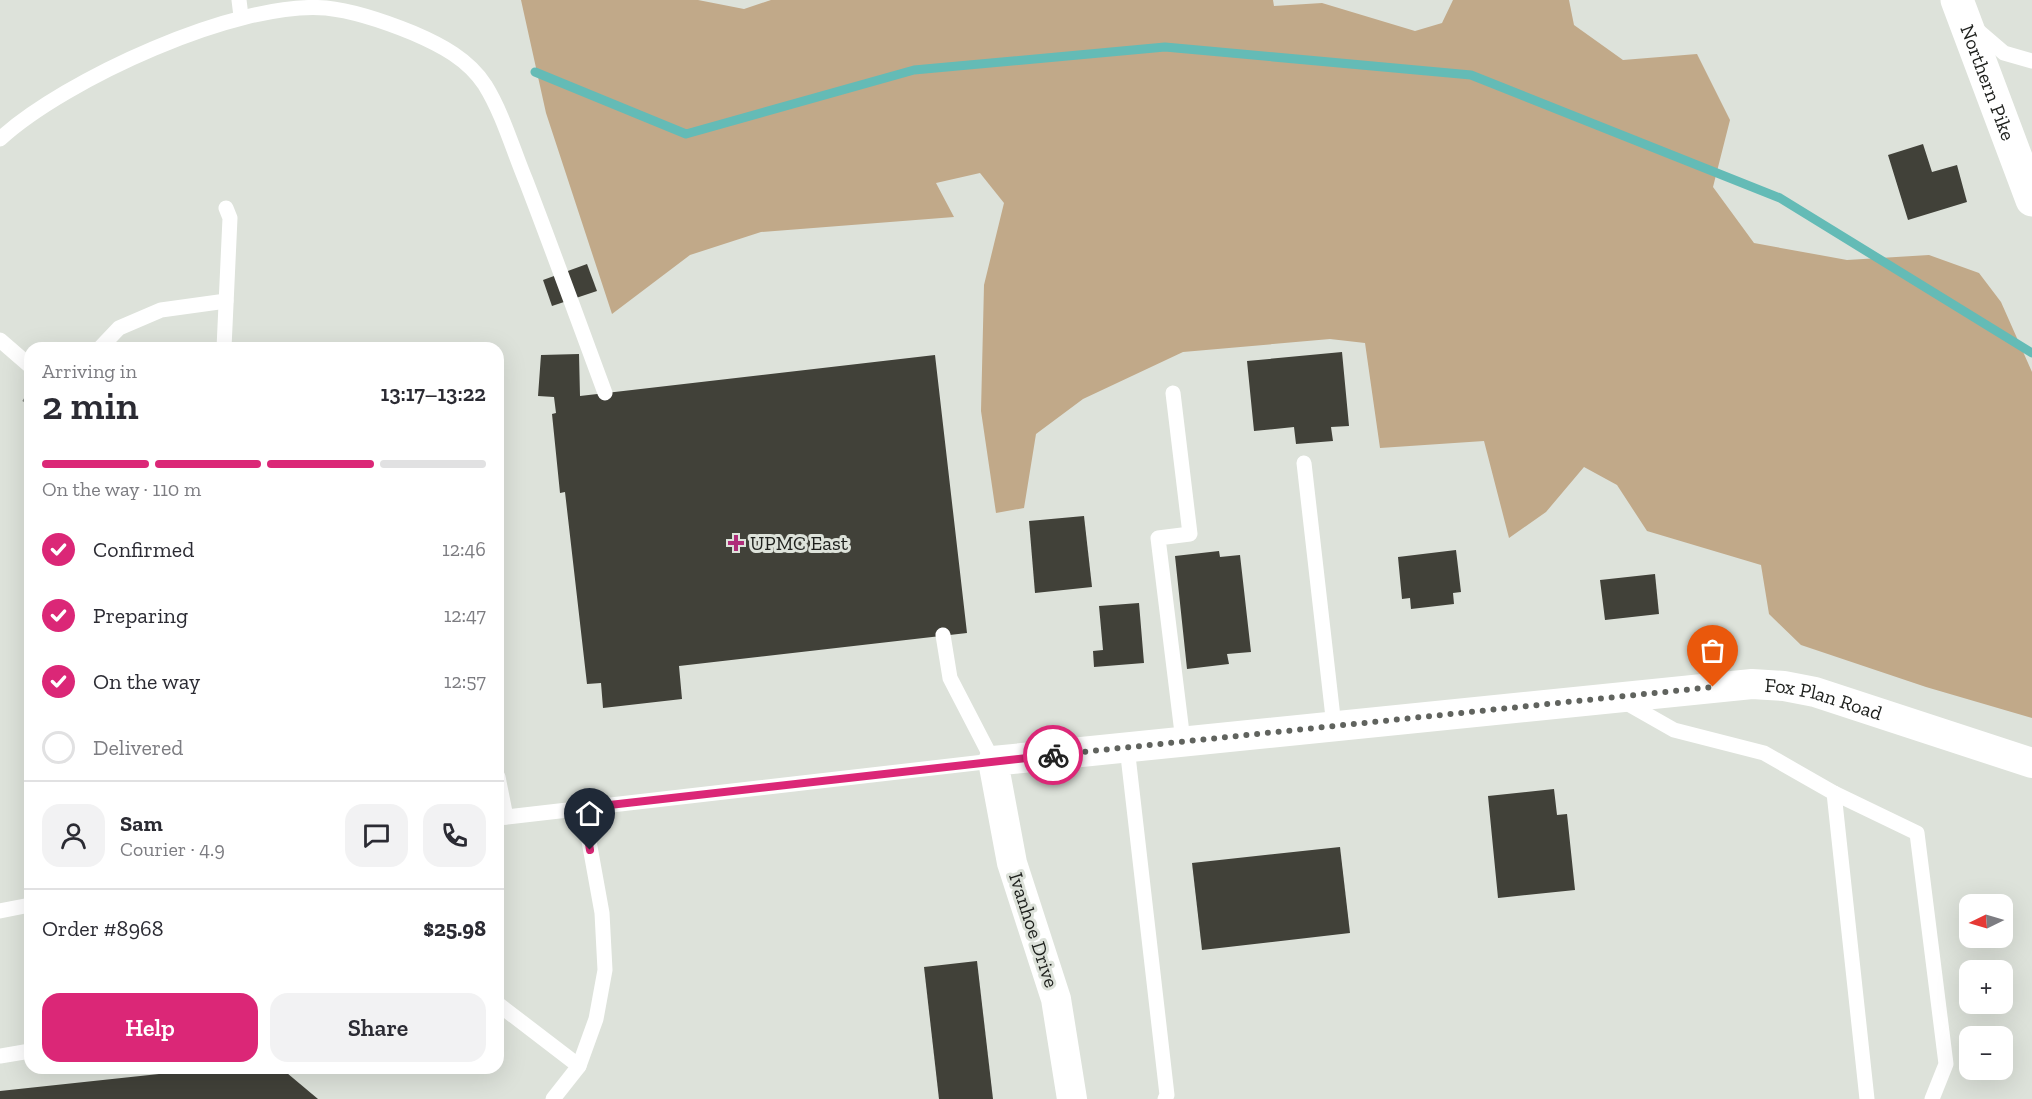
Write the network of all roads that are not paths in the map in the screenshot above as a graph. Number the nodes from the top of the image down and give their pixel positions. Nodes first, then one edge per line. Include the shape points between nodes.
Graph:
1 (238, 0) edge
2 (1959, 8) edge
3 (241, 16) junction
4 (2032, 61) edge
5 (0, 139) edge
6 (2032, 200) edge
7 (226, 208) dead end
8 (226, 302) junction
9 (0, 340) edge
10 (106, 342) edge
11 (224, 342) edge
12 (24, 361) edge
13 (605, 393) dead end
14 (1173, 393) dead end
15 (1304, 463) dead end
16 (943, 635) dead end
17 (1615, 697) junction
18 (1334, 726) junction
19 (1183, 741) junction
20 (1127, 747) junction
21 (993, 761) junction
22 (2032, 763) edge
23 (1834, 793) junction
24 (583, 808) junction
25 (504, 817) edge
26 (24, 906) edge
27 (0, 911) edge
28 (504, 1009) edge
29 (24, 1052) edge
30 (0, 1056) edge
31 (579, 1066) junction
32 (553, 1099) edge
33 (1072, 1099) edge
34 (1165, 1099) edge
35 (1867, 1099) edge
36 (1932, 1099) edge

1 - 3 lane
2 - 4 lane via 2004,53
2 - 6 main road, Northern Pike
3 - 5 lane via 158,45 79,84
3 - 13 lane via 326,8 406,30 466,62 485,86 501,118
7 - 8 lane via 230,218
8 - 10 lane via 161,310 119,328
8 - 11 lane
9 - 12 lane
14 - 19 lane via 1190,534 1158,538
15 - 18 lane
16 - 21 lane via 950,678
17 - 18 street, Fox Plan Road
17 - 22 street, Fox Plan Road via 1752,684 1784,686 1833,698
17 - 23 lane via 1674,730 1764,753
18 - 19 street, Fox Plan Road
19 - 20 street, Fox Plan Road
20 - 21 street, Fox Plan Road
20 - 34 lane
21 - 24 lane, Fox Plan Road
21 - 33 street, Ivanhoe Drive via 1012,863 1056,999
23 - 35 lane
23 - 36 lane via 1917,833 1946,1064
24 - 25 lane, Fox Plan Road
24 - 31 lane via 602,912 605,970 596,1018
26 - 27 lane
28 - 31 lane
29 - 30 lane
31 - 32 lane

